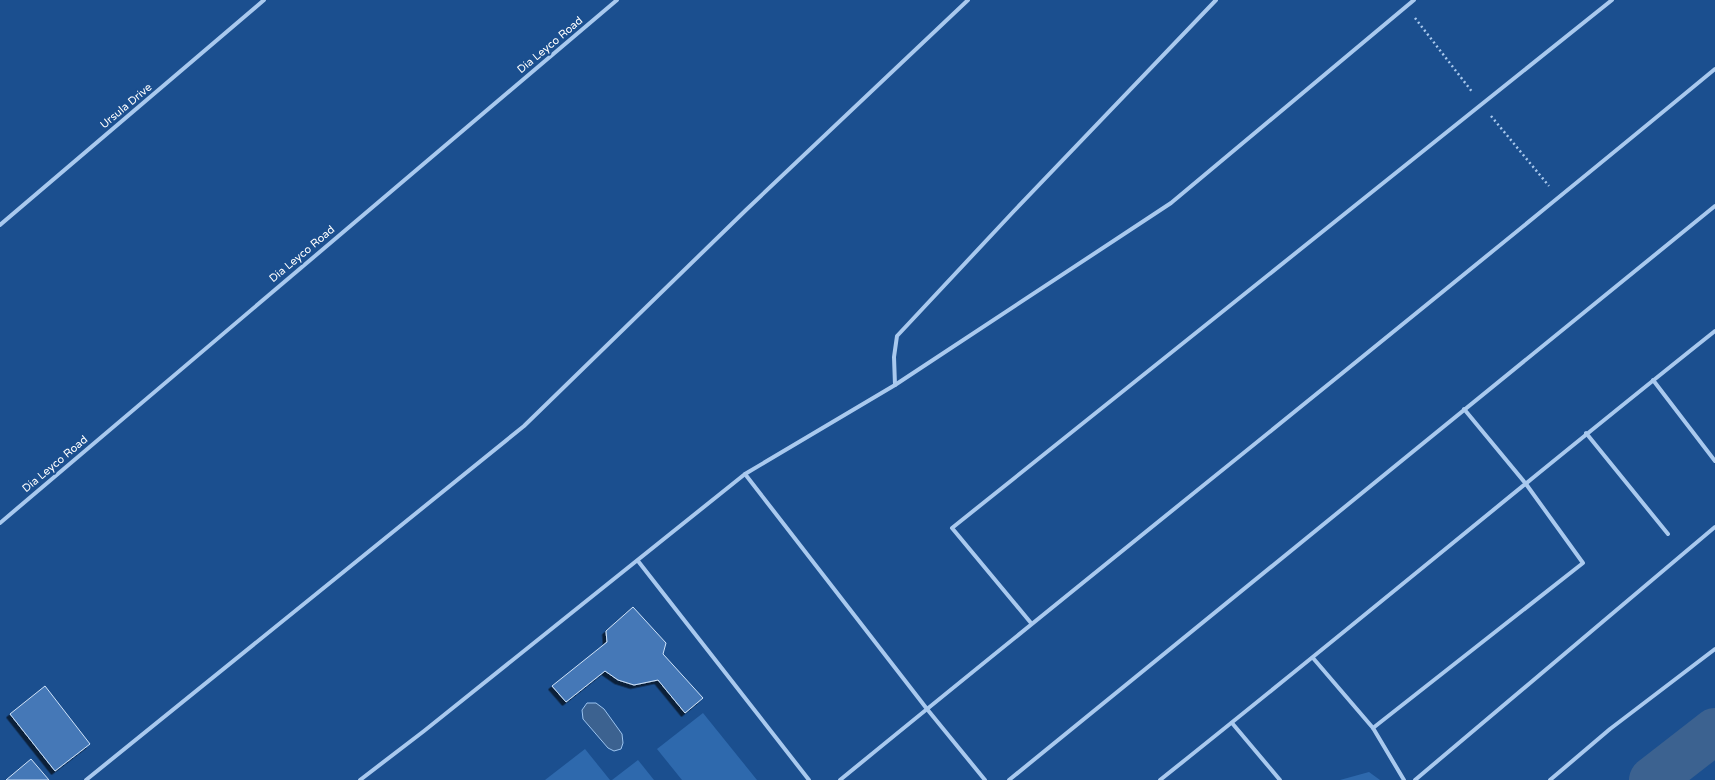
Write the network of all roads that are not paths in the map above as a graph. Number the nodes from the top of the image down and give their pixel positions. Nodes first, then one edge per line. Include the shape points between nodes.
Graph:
1 (264, 0) edge
2 (617, 0) edge
3 (968, 0) edge
4 (1216, 0) edge
5 (1414, 0) edge
6 (1612, 0) edge
7 (1715, 69) edge
8 (1715, 206) edge
9 (0, 225) edge
10 (1715, 331) edge
11 (1653, 380) junction
12 (895, 386) junction
13 (1464, 409) junction
14 (1586, 433) junction
15 (1715, 461) edge
16 (745, 474) junction
17 (1526, 484) junction
18 (0, 523) edge
19 (1715, 526) edge
20 (1668, 534) dead end
21 (638, 561) junction
22 (1031, 623) junction
23 (1715, 649) edge
24 (1313, 658) junction
25 (927, 709) junction
26 (1232, 723) junction
27 (1373, 728) junction
28 (86, 780) edge
29 (360, 780) edge
30 (809, 780) edge
31 (840, 780) edge
32 (985, 780) edge
33 (1009, 780) edge
34 (1160, 780) edge
35 (1280, 780) edge
36 (1404, 780) edge
37 (1415, 780) edge
38 (1550, 780) edge

1 - 9 street, Ursula Drive
2 - 18 street, Dia Leyco Road
3 - 28 street via 746,210 524,426
4 - 12 street via 897,336 894,357
5 - 12 street via 1171,203
6 - 22 street via 952,528
7 - 22 street via 1560,198
8 - 13 street
10 - 11 street
11 - 14 street
11 - 15 street
12 - 16 street
13 - 17 street
13 - 33 street
14 - 17 street
14 - 20 street
16 - 21 street
16 - 25 street
17 - 24 street
17 - 27 street via 1583,563
19 - 37 street
21 - 29 street
21 - 30 street
22 - 25 street
23 - 38 street via 1610,729
24 - 26 street
24 - 27 street
25 - 31 street
25 - 32 street
26 - 34 street
26 - 35 street
27 - 36 street

